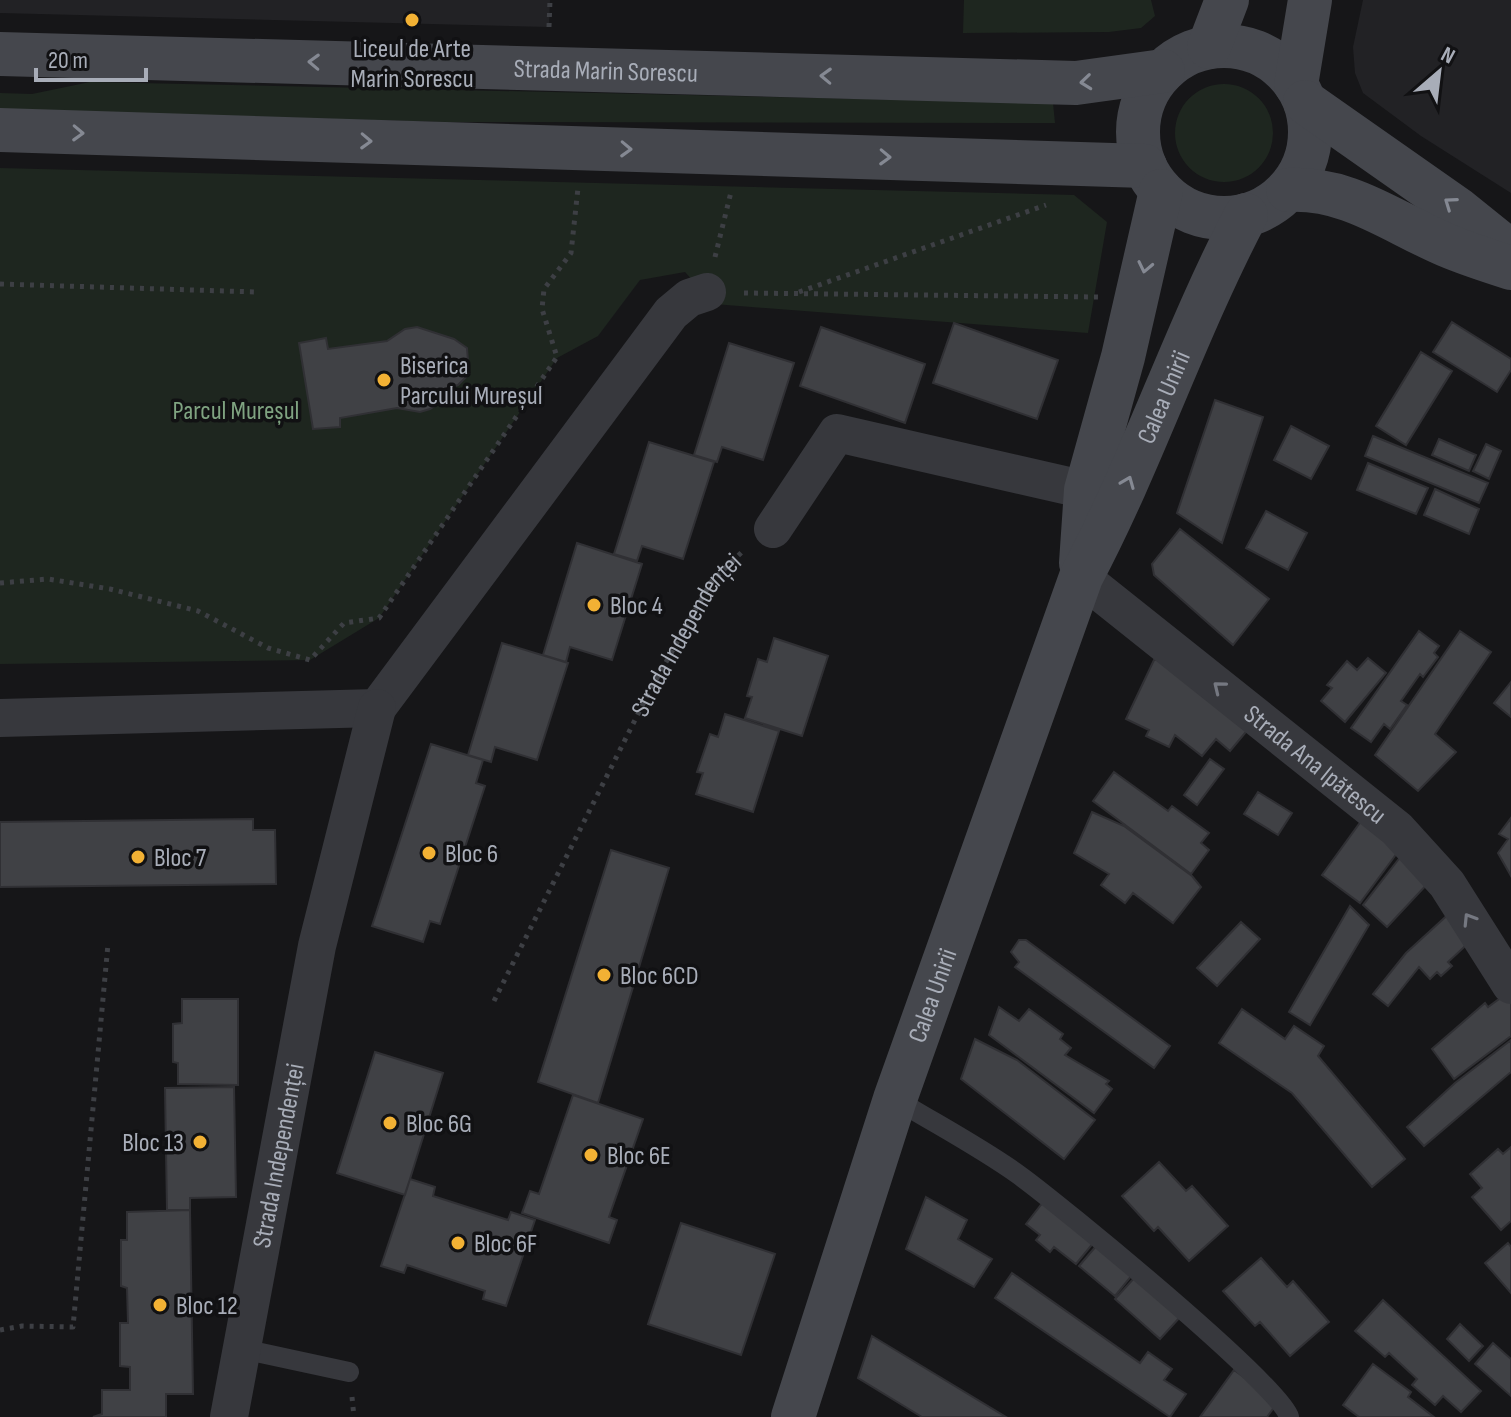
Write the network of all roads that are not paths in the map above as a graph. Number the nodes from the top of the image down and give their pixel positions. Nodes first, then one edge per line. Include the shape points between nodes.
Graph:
1 (1227, 0) edge
2 (1310, 0) edge
3 (1209, 47) junction
4 (0, 54) edge
5 (1163, 71) junction
6 (1301, 94) junction
7 (0, 130) edge
8 (1153, 179) junction
9 (1288, 190) junction
10 (1246, 215) junction
11 (1511, 252) edge
12 (1511, 268) edge
13 (707, 292) road end
14 (1086, 490) junction
15 (773, 529) road end
16 (1081, 577) junction
17 (377, 708) junction
18 (0, 718) edge
19 (1511, 985) edge
20 (895, 1099) junction
21 (242, 1349) junction
22 (349, 1372) dead end
23 (229, 1417) edge
24 (793, 1417) edge
25 (1289, 1417) edge

1 - 3 main road
2 - 6 main road
3 - 5 main road
3 - 6 main road via 1258,53 1280,67
5 -> 4 main road, Strada Marin Sorescu via 1076,83
5 - 8 main road via 1139,116 1138,141
6 - 9 main road via 1309,148 1302,171
11 -> 6 main road
7 -> 8 main road
8 - 10 main road via 1200,215
8 -> 14 main road, Calea Unirii via 1139,295
9 - 10 main road via 1269,206
9 - 12 main road via 1337,193 1446,245
16 -> 10 main road, Calea Unirii via 1117,508 1196,315
13 - 17 street, Strada Independenței via 671,313
14 - 15 street via 837,433
14 - 16 main road, Calea Unirii
19 -> 16 street, Strada Ana Ipătescu via 1447,884 1397,829
16 - 20 main road, Calea Unirii
17 - 18 street
17 - 21 street, Strada Independenței via 317,946
20 - 24 main road, Calea Unirii
20 - 25 lane via 1019,1175 1262,1382
21 - 22 lane
21 - 23 street, Strada Independenței

